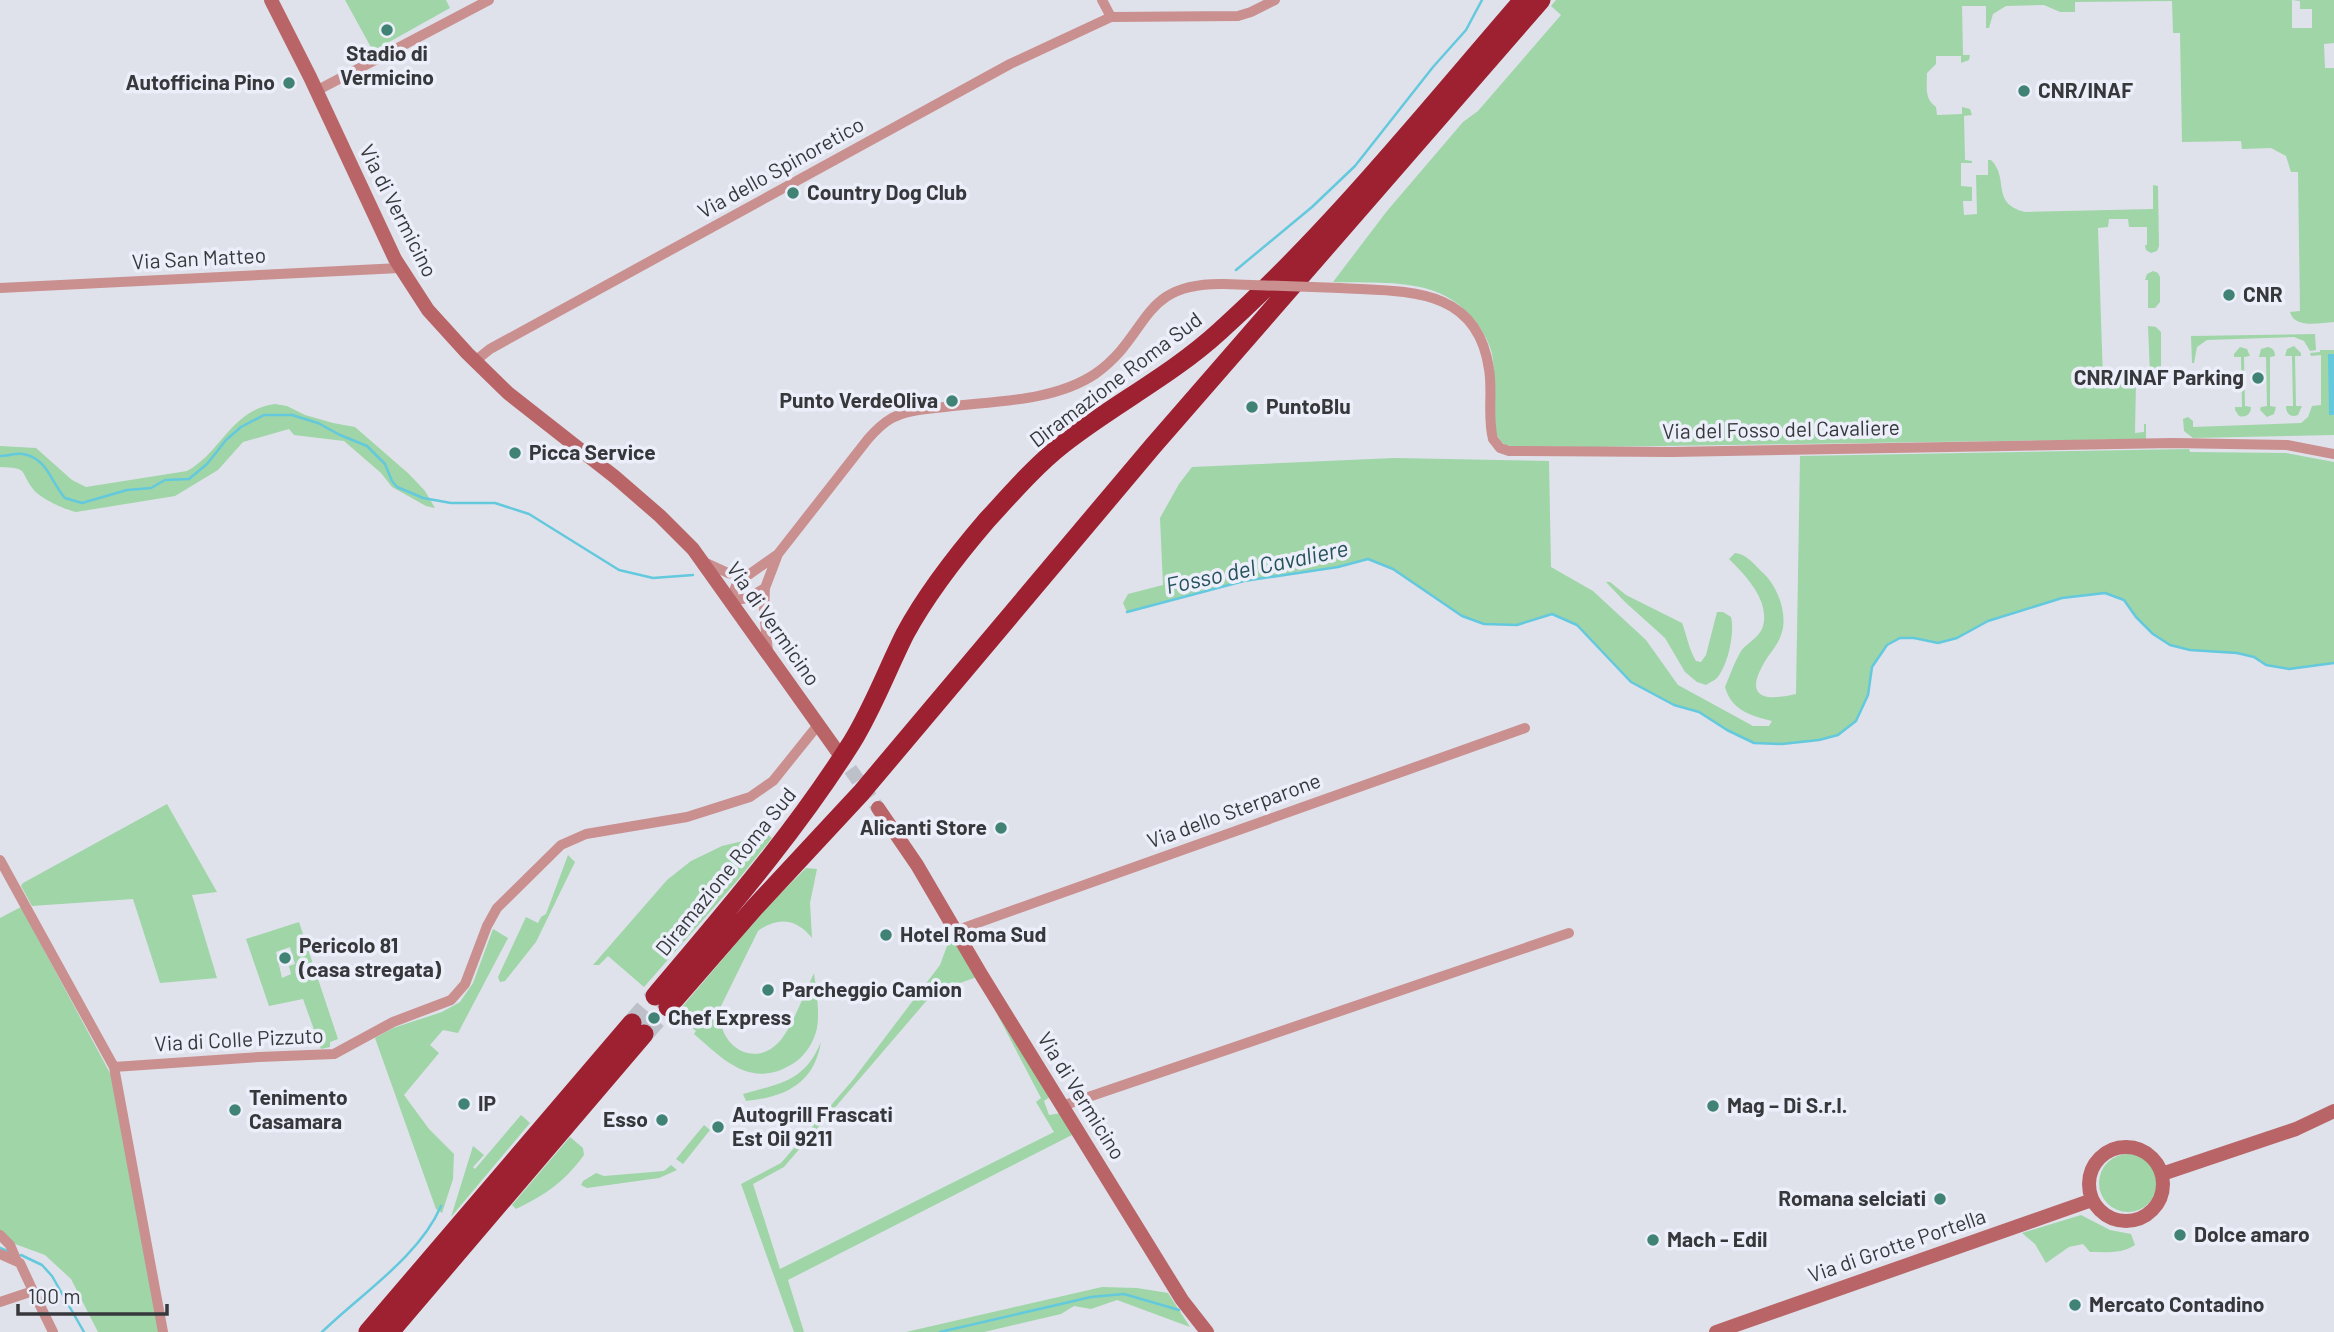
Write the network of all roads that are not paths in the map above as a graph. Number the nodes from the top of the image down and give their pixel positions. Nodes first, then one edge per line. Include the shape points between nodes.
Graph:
1 (271, 0) edge
2 (489, 0) edge
3 (1102, 0) edge
4 (1275, 0) edge
5 (1523, 0) edge
6 (1541, 0) edge
7 (1111, 17) junction
8 (316, 91) junction
9 (400, 268) junction
10 (0, 288) edge
11 (475, 361) junction
12 (2334, 454) edge
13 (778, 554) junction
14 (704, 562) junction
15 (745, 576) junction
16 (765, 589) junction
17 (730, 601) junction
18 (768, 656) junction
19 (818, 725) junction
20 (1525, 728) dead end
21 (837, 751) tunnel mouth
22 (878, 808) tunnel mouth
23 (0, 860) edge
24 (955, 931) junction
25 (1569, 933) dead end
26 (114, 1068) junction
27 (1062, 1106) junction
28 (2334, 1111) edge
29 (2162, 1174) junction
30 (2092, 1200) junction
31 (0, 1235) edge
32 (0, 1254) edge
33 (16, 1259) junction
34 (33, 1291) junction
35 (0, 1302) edge
36 (53, 1332) edge
37 (163, 1332) edge
38 (368, 1332) edge
39 (390, 1332) edge
40 (1207, 1332) edge
41 (1716, 1332) edge

1 - 8 main road, Via di Vermicino
2 - 8 street
3 - 7 street
4 - 7 street via 1238,16
5 - 6 highway, Diramazione Roma Sud via 1344,208 1276,278 1176,367 1059,447 986,522 926,599 862,725 800,819 661,1002 861,793 1153,446
7 - 11 street, Via dello Spinoretico via 1010,64
8 - 9 main road, Via di Vermicino
9 - 10 street, Via San Matteo
9 - 11 main road, Via di Vermicino via 428,310
11 - 14 main road, Via di Vermicino via 635,494
12 - 13 street, Via del Fosso del Cavaliere, bridge via 2287,445 2173,443 1506,451 1492,436 1487,356 1461,313 1445,302 1420,293 1189,286 1166,295 1104,367 1078,383 1049,393 920,410 890,419 868,439
13 - 15 street
13 - 16 street
14 - 15 street
14 - 17 main road, Via di Vermicino
15 - 17 street via 734,587
16 - 17 street
16 - 18 street
17 - 18 main road, Via di Vermicino
18 - 19 main road, Via di Vermicino
19 - 21 main road, Via di Vermicino
19 - 26 street, Via di Colle Pizzuto via 770,785 747,799 681,819 586,834 561,845 497,908 464,987 451,1000 393,1022 334,1054
20 - 24 street, Via dello Sterparone
22 - 24 main road, Via di Vermicino
23 - 26 street
24 - 27 main road, Via di Vermicino
25 - 27 street
26 - 37 street
27 - 40 main road, Via di Vermicino via 1182,1300
28 - 29 main road via 2296,1129
29 - 30 main road via 2161,1197 2142,1217 2115,1220
29 - 30 main road via 2142,1150 2112,1150 2092,1169
30 - 41 main road, Via di Grotte Portella
31 - 33 street
32 - 33 street
33 - 34 street
34 - 35 street
34 - 36 street
38 - 39 highway via 638,1028

